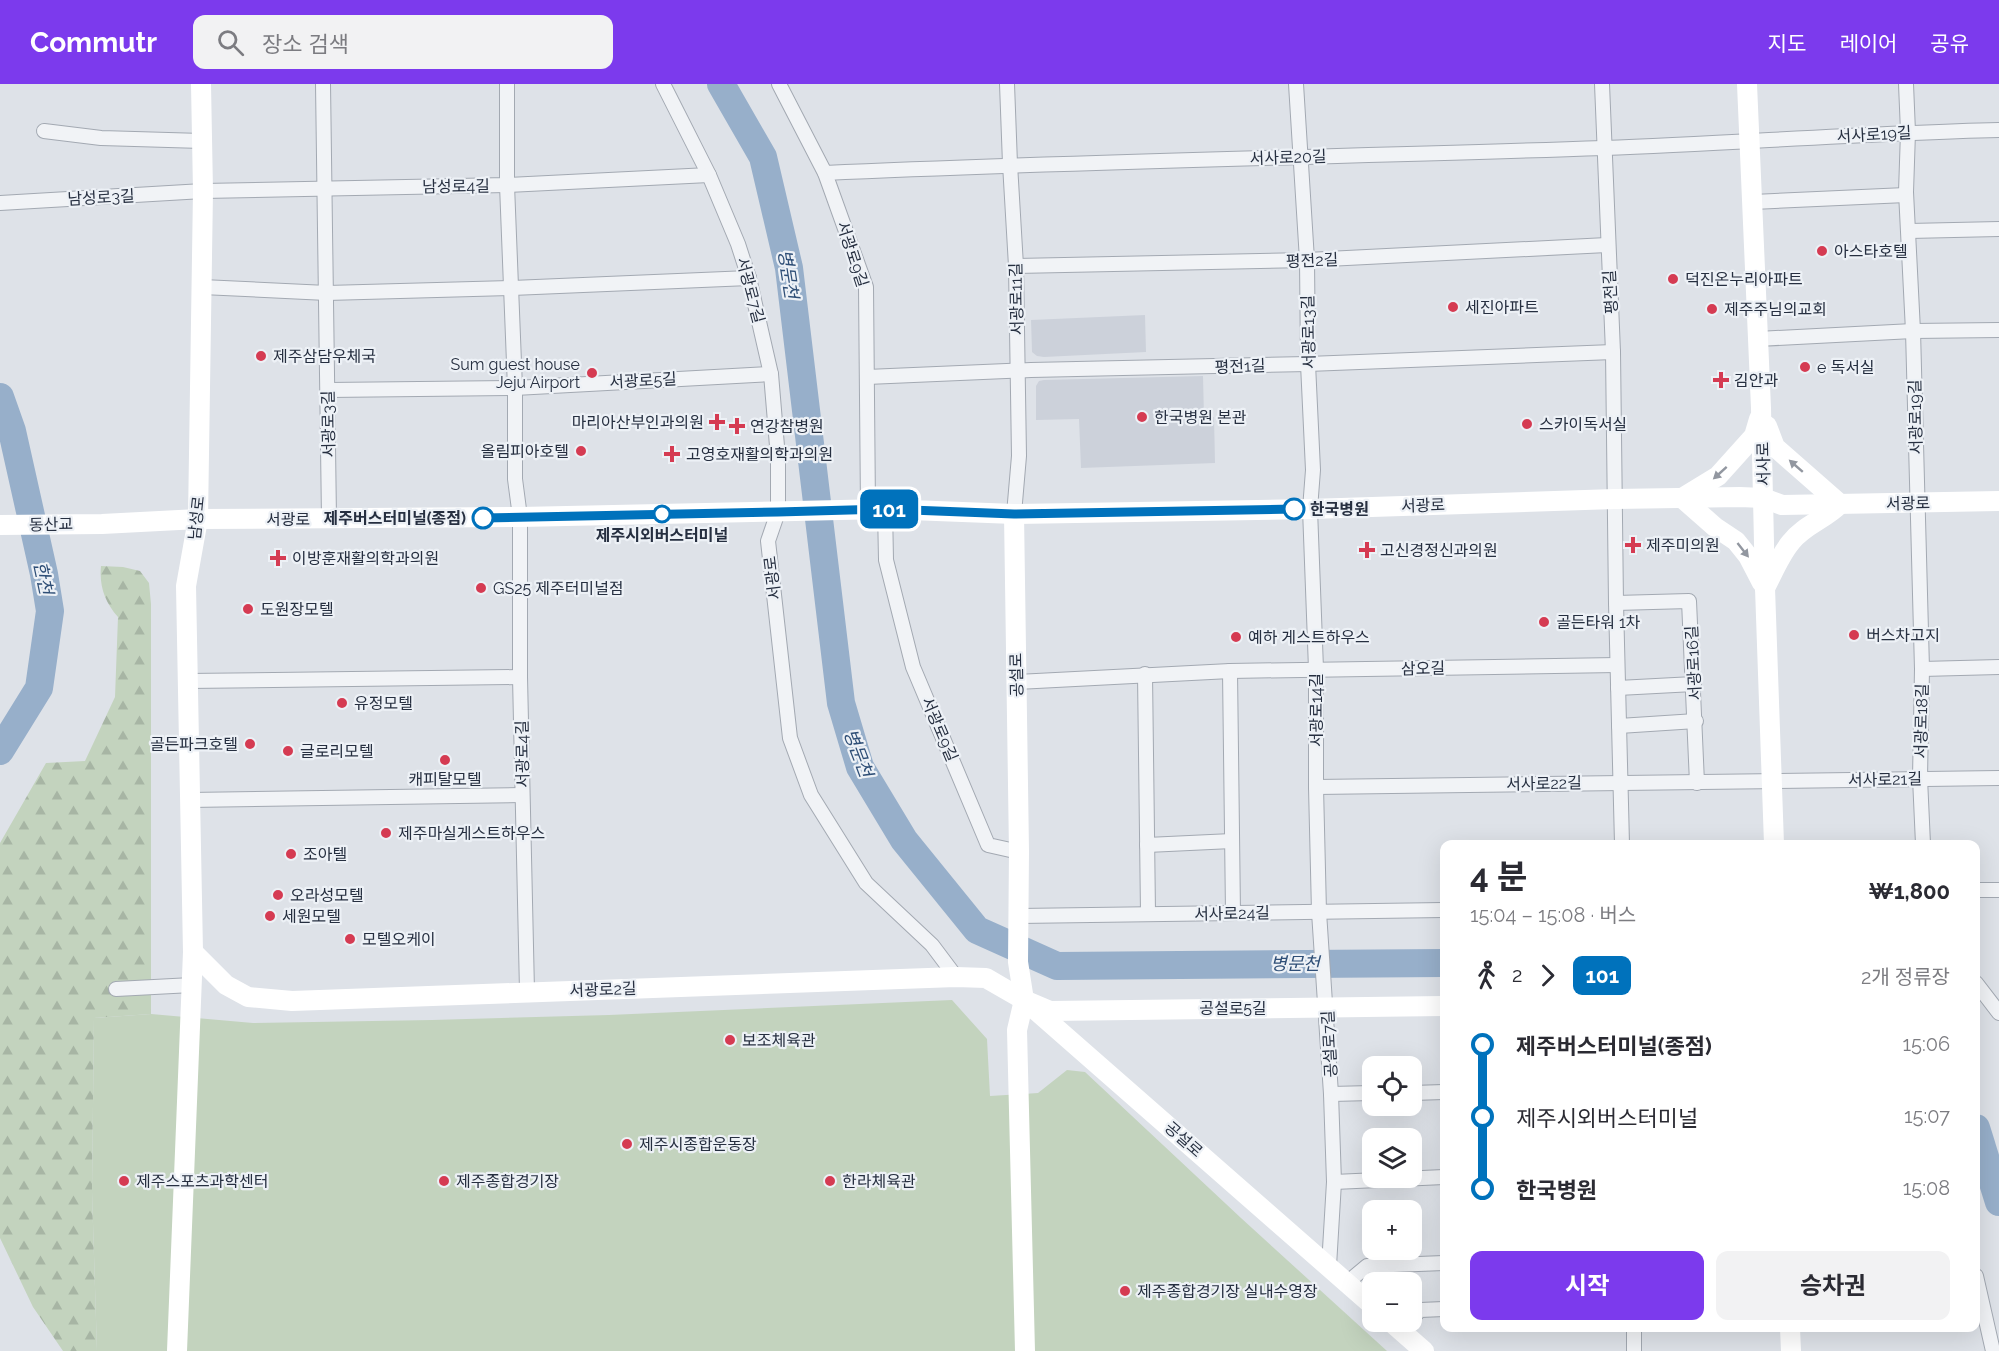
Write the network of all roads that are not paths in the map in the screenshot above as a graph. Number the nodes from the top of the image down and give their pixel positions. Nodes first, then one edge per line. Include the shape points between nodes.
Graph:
1 (201, 84) edge
2 (323, 84) edge
3 (507, 84) edge
4 (663, 84) edge
5 (779, 84) edge
6 (1007, 84) edge
7 (1296, 84) edge
8 (1602, 84) edge
9 (1747, 84) edge
10 (1906, 84) edge
11 (1999, 130) edge
12 (44, 131) dead end
13 (1908, 132) junction
14 (202, 141) junction
15 (1750, 141) junction
16 (1604, 148) junction
17 (1300, 157) junction
18 (1010, 164) junction
19 (825, 173) junction
20 (709, 175) junction
21 (507, 185) junction
22 (324, 189) junction
23 (203, 191) junction
24 (1906, 195) junction
25 (0, 202) edge
26 (1753, 202) junction
27 (1999, 229) edge
28 (1909, 231) junction
29 (1607, 245) junction
30 (1307, 260) junction
31 (1016, 266) junction
32 (749, 278) junction
33 (202, 287) junction
34 (512, 288) junction
35 (327, 292) junction
36 (1999, 330) edge
37 (1913, 332) junction
38 (1758, 339) junction
39 (1613, 352) junction
40 (1308, 364) junction
41 (1017, 371) junction
42 (771, 374) junction
43 (867, 378) junction
44 (515, 388) junction
45 (328, 390) junction
46 (1761, 408) junction
47 (1682, 498) junction
48 (1763, 498) junction
49 (1616, 499) junction
50 (1999, 501) edge
51 (1917, 502) junction
52 (1840, 504) junction
53 (876, 509) junction
54 (1310, 509) junction
55 (778, 512) junction
56 (1014, 514) junction
57 (520, 517) junction
58 (198, 519) junction
59 (329, 519) junction
60 (102, 524) joint
61 (0, 525) edge
62 (1765, 588) junction
63 (1616, 603) junction
64 (1617, 665) junction
65 (1999, 667) edge
66 (1316, 669) junction
67 (1922, 669) junction
68 (1230, 671) junction
69 (1145, 674) junction
70 (520, 677) junction
71 (187, 681) junction
72 (1017, 682) junction
73 (1694, 684) junction
74 (1617, 688) junction
75 (1696, 722) junction
76 (1619, 726) junction
77 (1920, 778) junction
78 (1999, 778) edge
79 (1771, 780) junction
80 (1619, 782) junction
81 (1697, 783) junction
82 (1316, 787) junction
83 (522, 795) junction
84 (189, 800) junction
85 (1622, 840) edge
86 (1774, 840) edge
87 (1923, 840) edge
88 (1232, 841) junction
89 (1147, 845) junction
90 (1019, 852) junction
91 (1980, 890) edge
92 (1999, 890) edge
93 (1440, 910) edge
94 (1233, 913) junction
95 (1148, 914) junction
96 (1019, 916) junction
97 (1320, 918) junction
98 (193, 952) junction
99 (956, 977) junction
100 (192, 985) junction
101 (1980, 987) edge
102 (116, 989) dead end
103 (527, 991) junction
104 (1024, 1000) junction
105 (1326, 1001) junction
106 (1440, 1006) edge
107 (1999, 1012) edge
108 (1440, 1092) edge
109 (1362, 1093) edge
110 (1422, 1093) edge
111 (1331, 1094) junction
112 (1440, 1177) edge
113 (1334, 1182) junction
114 (1440, 1263) edge
115 (1329, 1266) junction
116 (1348, 1282) junction
117 (1362, 1295) edge
118 (1980, 1302) edge
119 (1440, 1309) edge
120 (1422, 1310) edge
121 (1410, 1332) edge
122 (1634, 1332) edge
123 (1790, 1332) edge
124 (177, 1351) edge
125 (1025, 1351) edge
126 (1424, 1351) edge
127 (1634, 1351) edge
128 (1791, 1351) edge
129 (1993, 1351) edge

1 - 14 main road, 남성로
2 - 22 street, 서광로3길
3 - 21 street
4 - 20 street, 서광로7길
5 - 19 street, 서광로9길
6 - 18 street, 서광로11길
7 - 17 street, 서광로13길
8 - 16 street, 평전길
9 - 15 main road, 서사로
10 - 13 street, 서광로19길
11 - 13 street, 서사로19길
12 - 14 street via 101,138
13 - 15 street, 서사로19길
13 - 24 street, 서광로19길
14 - 23 main road, 남성로
15 - 16 street, 서사로20길
15 - 26 main road, 서사로
16 - 17 street, 서사로20길
16 - 29 street, 평전길
17 - 18 street, 서사로20길
17 - 30 street, 서광로13길
18 - 19 street, 서사로20길
18 - 31 street, 서광로11길
19 - 43 street, 서광로9길 via 866,287
20 - 21 street, 남성로4길
20 - 32 street, 서광로7길
21 - 22 street, 남성로4길
21 - 34 street
22 - 23 street, 남성로4길
22 - 35 street, 서광로3길
23 - 25 street, 남성로3길
23 - 33 main road, 남성로
24 - 26 street
24 - 28 street, 서광로19길
26 - 38 main road, 서사로
27 - 28 street
28 - 37 street, 서광로19길
29 - 30 street, 평전2길
29 - 39 street, 평전길
30 - 31 street, 평전2길
30 - 40 street, 서광로13길
31 - 41 street, 서광로11길
32 - 34 street
32 - 42 street, 서광로7길
33 - 35 street
33 - 58 main road, 남성로
34 - 35 street
34 - 44 street
35 - 45 street, 서광로3길
36 - 37 street
37 - 38 street
37 - 51 street, 서광로19길
38 - 46 main road, 서사로
39 - 40 street, 평전1길
39 - 49 street, 평전길
40 - 41 street, 평전1길
40 - 54 street, 서광로13길 via 1313,470
41 - 43 street, 평전1길
41 - 56 street, 서광로11길
42 - 44 street, 서광로5길
42 - 55 street, 서광로7길
43 - 53 street, 서광로9길
44 - 45 street, 서광로5길
44 - 57 street via 515,479
45 - 59 street, 서광로3길
46 -> 47 main road via 1749,442 1717,477
46 - 48 main road, 서사로
52 -> 46 main road via 1774,447
47 - 48 main road, 서광로
47 - 49 main road, 서광로
47 -> 62 main road via 1736,541
48 - 52 main road, 서광로 via 1782,505
48 - 62 main road, 서사로
49 - 54 main road, 서광로
49 - 63 street
50 - 51 main road, 서광로
51 - 52 main road, 서광로
51 - 67 street, 서광로18길
52 - 62 main road via 1791,541
53 - 55 main road, 서광로
53 - 56 main road, 서광로
53 - 90 street, 서광로9길 via 913,667 988,845
54 - 56 main road, 서광로
54 - 66 street, 서광로14길
55 - 57 main road, 서광로
55 - 99 street, 서광로 via 768,541 793,748 812,795 866,883 932,945
56 - 72 main road, 공설로
57 - 59 main road, 서광로
57 - 70 street, 서광로4길
58 - 59 main road, 서광로
58 - 60 main road, 서광로
58 - 71 main road, 남성로 via 186,586
60 - 61 main road, 동산교
62 - 79 main road, 서사로
63 - 64 street
63 - 73 street, 서광로16길 via 1689,601
64 - 66 street, 삼오길
64 - 74 street
65 - 67 street, 서광로18길
66 - 68 street, 삼오길
66 - 82 street, 서광로14길
67 - 77 street, 서광로18길
68 - 69 street, 삼오길
68 - 88 street
69 - 72 street, 삼오길
69 - 89 street
70 - 71 street
70 - 83 street, 서광로4길
71 - 84 main road, 남성로
72 - 90 main road, 공설로
73 - 74 street
73 - 75 street, 서광로16길
74 - 76 street
75 - 76 street, 서광로16길
75 - 81 street
76 - 80 street
77 - 78 street, 서사로21길
77 - 79 street, 서사로21길
77 - 87 street, 서광로18길
79 - 81 street, 서사로22길
79 - 86 main road, 서사로
80 - 81 street, 서사로22길
80 - 82 street, 서사로22길
80 - 85 street
82 - 97 street, 서광로14길
83 - 84 street
83 - 103 street, 서광로4길
84 - 98 main road, 남성로
88 - 89 street
88 - 94 street
89 - 95 street
90 - 96 main road, 공설로
91 - 92 street
93 - 97 street, 서사로24길
94 - 95 street, 서사로24길
94 - 97 street, 서사로24길
95 - 96 street, 서사로24길
96 - 104 main road, 공설로 via 1018,962
97 - 105 street, 공설로7길
98 - 100 main road, 남성로
98 - 103 main road, 서광로2길 via 226,986 248,997 292,1001
99 - 103 main road, 서광로2길
99 - 104 main road, 서광로2길 via 986,978
100 - 102 street
100 - 124 main road, 남성로
101 - 107 street
104 - 105 main road, 공설로5길 via 1050,1011
104 - 115 main road, 공설로
104 - 125 main road via 1017,1030
105 - 106 main road, 공설로5길
105 - 111 street, 공설로7길
108 - 110 street
109 - 111 street, 공설로7길
111 - 113 street, 공설로7길
112 - 113 street
113 - 115 street, 공설로7길
114 - 116 street via 1367,1266
115 - 116 main road, 공설로
116 - 117 main road, 공설로
118 - 129 street
119 - 120 street
121 - 126 main road
122 - 127 street
123 - 128 main road

